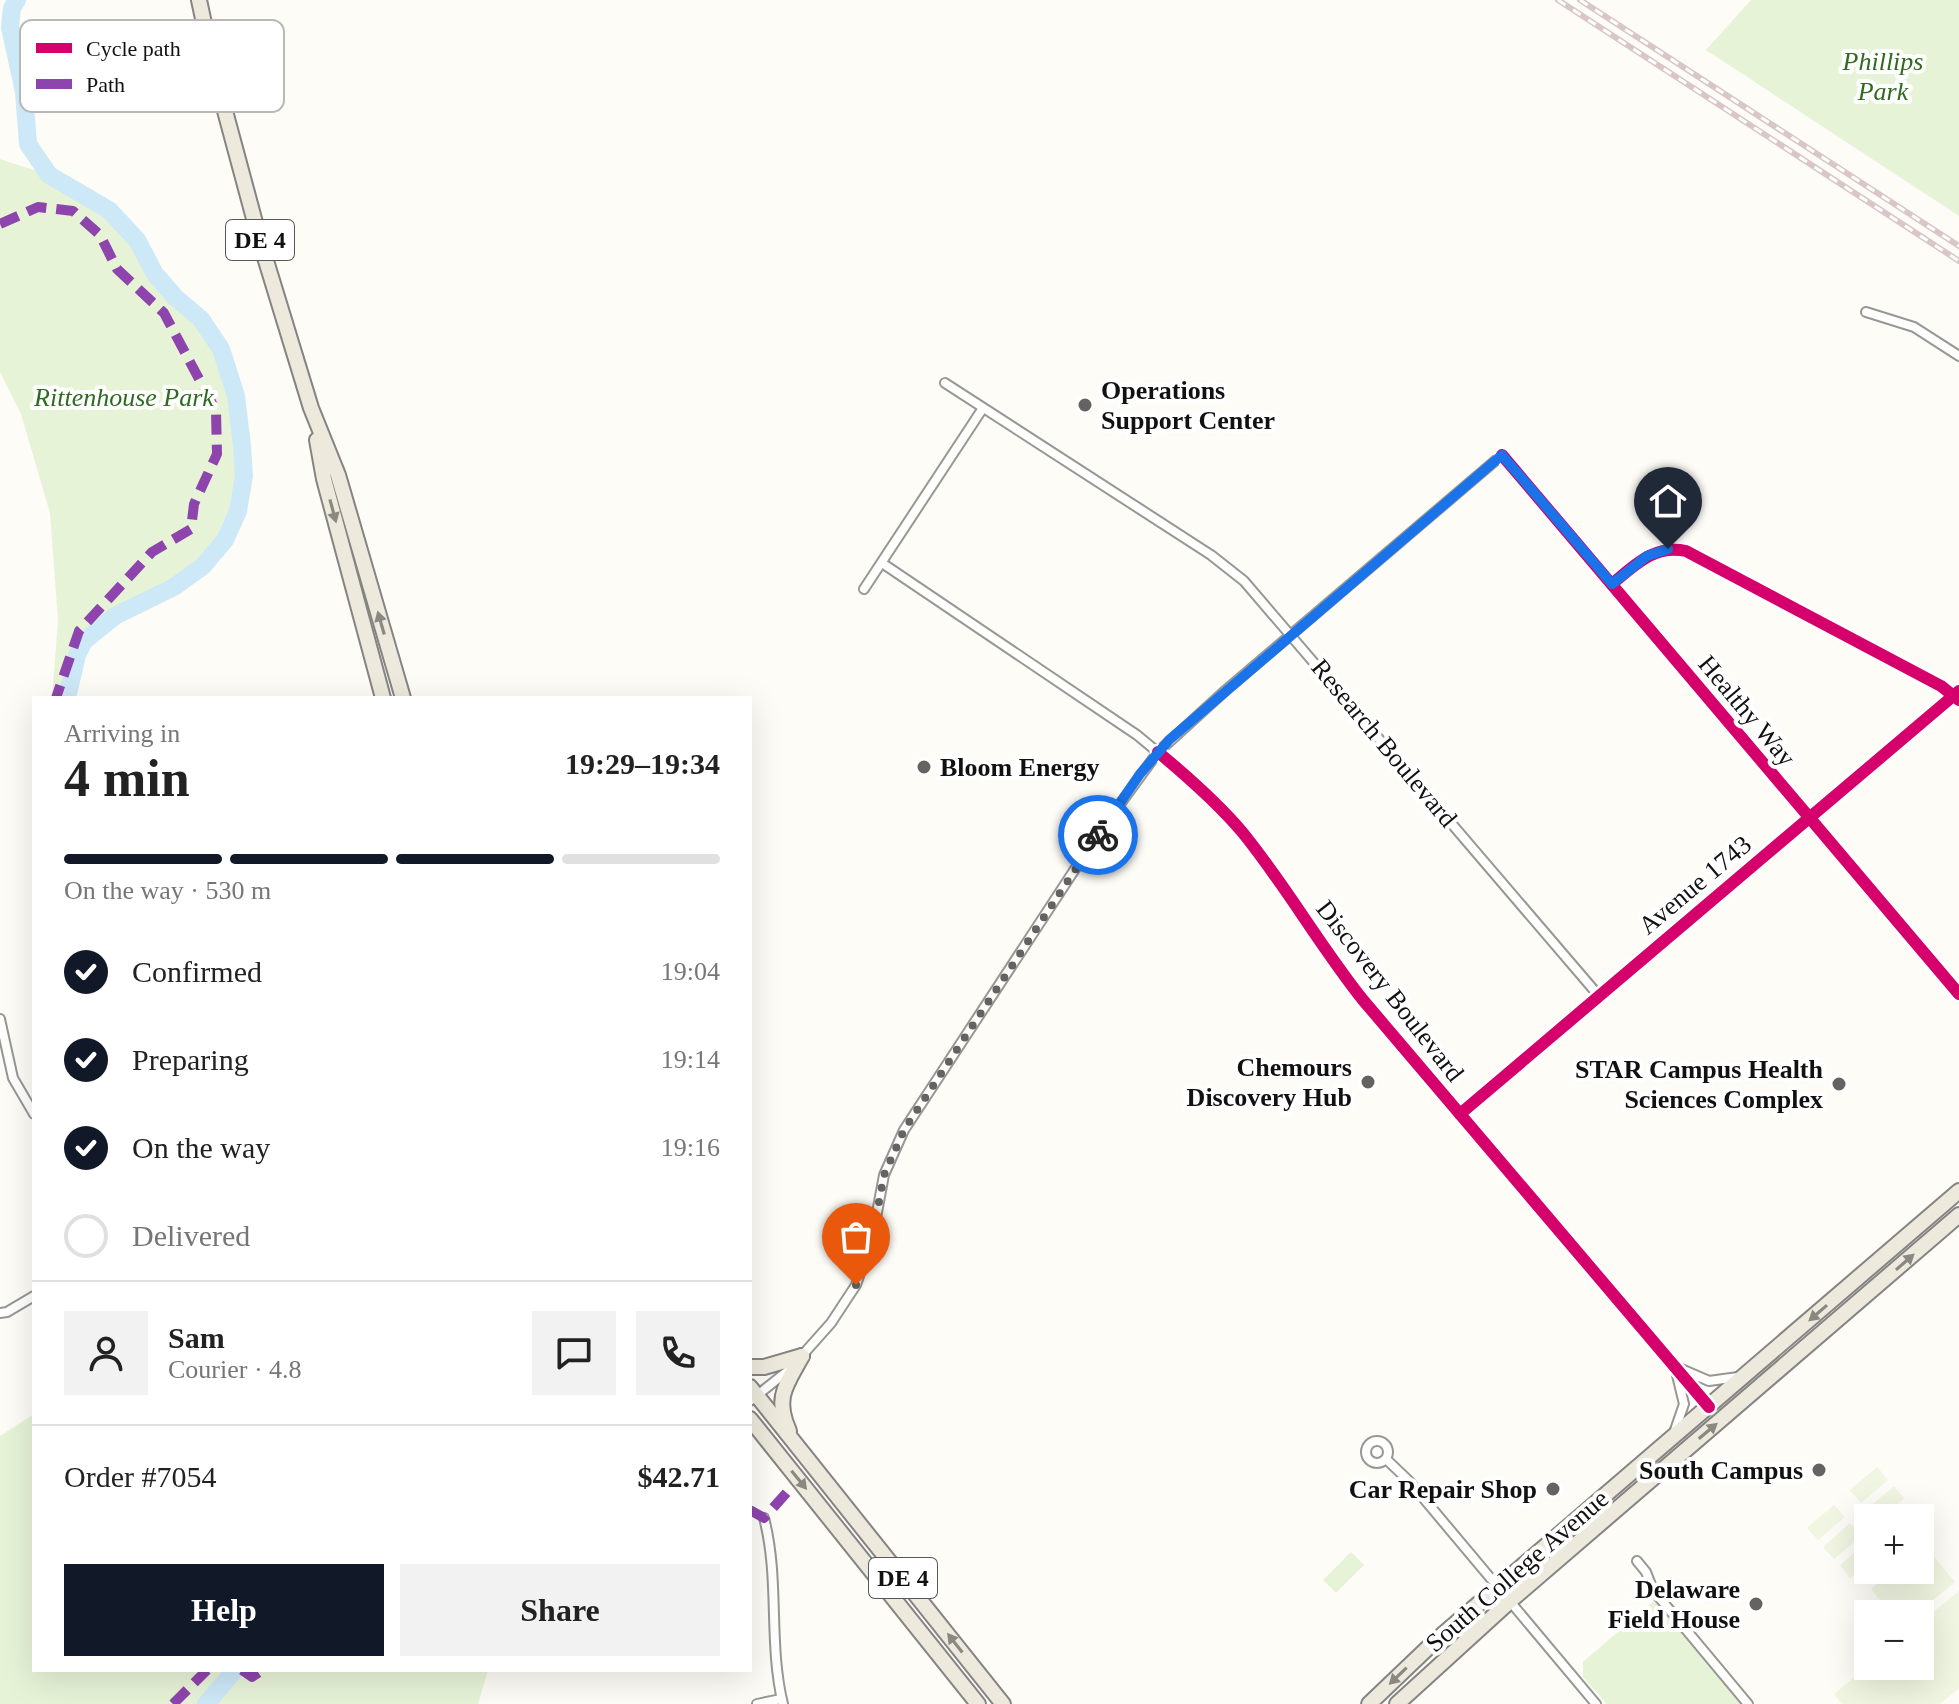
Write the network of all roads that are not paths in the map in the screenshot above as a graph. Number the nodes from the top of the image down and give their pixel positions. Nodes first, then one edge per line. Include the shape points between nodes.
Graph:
1 (199, 0) edge
2 (203, 20) edge
3 (225, 112) edge
4 (1866, 312) dead end
5 (1959, 356) edge
6 (945, 383) dead end
7 (311, 408) junction
8 (983, 408) junction
9 (882, 563) junction
10 (1612, 584) junction
11 (864, 589) dead end
12 (1292, 634) junction
13 (1957, 695) edge
14 (382, 696) edge
15 (402, 696) edge
16 (1158, 752) junction
17 (1809, 818) junction
18 (1959, 994) edge
19 (1599, 996) junction
20 (0, 1019) edge
21 (32, 1111) edge
22 (1460, 1114) junction
23 (1955, 1195) edge
24 (1956, 1224) edge
25 (32, 1297) edge
26 (0, 1313) edge
27 (802, 1356) junction
28 (1674, 1366) junction
29 (752, 1367) edge
30 (1746, 1374) junction
31 (752, 1394) edge
32 (1709, 1407) junction
33 (752, 1422) edge
34 (1668, 1442) junction
35 (801, 1453) junction
36 (1386, 1459) dead end
37 (764, 1518) dead end
38 (1637, 1561) dead end
39 (1498, 1587) junction
40 (1510, 1601) junction
41 (782, 1702) edge
42 (757, 1704) edge
43 (978, 1704) edge
44 (1003, 1704) edge
45 (1369, 1704) edge
46 (1397, 1704) edge
47 (1596, 1704) edge
48 (1748, 1704) edge

1 - 2 main road, DE 4
3 - 7 main road, DE 4
4 - 5 street via 1914,327
6 - 8 street, Research Boulevard
7 -> 14 main road, DE 4 via 324,479
15 -> 7 main road, DE 4 via 338,475
8 - 9 street
8 - 12 street, Research Boulevard via 1225,566
9 - 11 street
9 - 16 street, Discovery Boulevard
10 - 12 street, Healthy Way via 1502,455
10 - 13 street via 1657,551 1686,551
10 - 17 street, Healthy Way
12 - 16 street
12 - 19 street, Research Boulevard
13 - 17 street, Avenue 1743
16 - 22 street, Discovery Boulevard via 1244,835 1344,976
16 - 27 street via 1096,837 904,1130 884,1175 856,1285
17 - 18 street, Healthy Way
17 - 19 street, Avenue 1743
19 - 22 street, Avenue 1743
20 - 21 street via 13,1078
22 - 28 street, Discovery Boulevard
23 - 24 main road
23 -> 30 main road, South College Avenue
40 -> 24 main road, South College Avenue
25 - 26 street
27 - 29 main road
27 - 31 street
27 - 35 main road via 781,1398 787,1427
28 - 30 street, Discovery Boulevard via 1709,1381
28 - 32 street, Discovery Boulevard
28 - 34 street, Discovery Boulevard via 1684,1404
30 - 32 main road, South College Avenue
31 - 35 main road, DE 4
32 - 34 main road, South College Avenue
33 -> 43 main road, DE 4
34 - 39 main road, South College Avenue
44 -> 35 main road, DE 4
36 - 39 street
37 - 41 street
38 - 48 street via 1653,1590
39 - 40 street
39 -> 45 main road, South College Avenue
40 - 46 main road, South College Avenue
40 - 47 street
41 - 42 street

